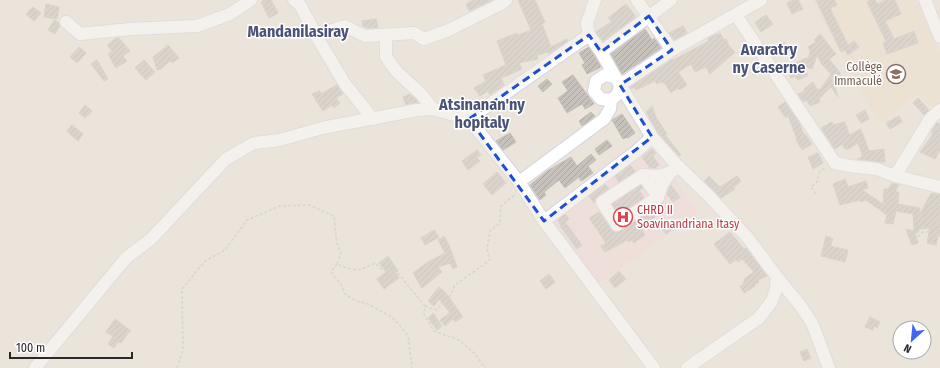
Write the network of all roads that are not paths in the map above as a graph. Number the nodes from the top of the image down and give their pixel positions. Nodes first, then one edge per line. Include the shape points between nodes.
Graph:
1 (251, 0) edge
2 (294, 0) edge
3 (506, 0) edge
4 (595, 0) edge
5 (637, 0) edge
6 (671, 0) edge
7 (761, 0) edge
8 (925, 0) edge
9 (935, 11) edge
10 (736, 15) junction
11 (649, 16) junction
12 (66, 22) dead end
13 (316, 35) junction
14 (386, 35) junction
15 (588, 35) junction
16 (940, 38) edge
17 (672, 50) junction
18 (602, 52) junction
19 (617, 81) junction
20 (611, 100) junction
21 (433, 109) junction
22 (940, 110) edge
23 (373, 119) junction
24 (469, 119) junction
25 (652, 136) junction
26 (675, 169) junction
27 (643, 175) junction
28 (895, 176) junction
29 (520, 185) junction
30 (940, 187) edge
31 (658, 197) junction
32 (544, 221) junction
33 (777, 277) junction
34 (35, 368) edge
35 (654, 368) edge
36 (687, 368) edge
37 (829, 368) edge

1 - 12 street via 230,14 197,26 80,34
2 - 13 street via 300,5
3 - 14 street via 449,30 424,39 414,33
4 - 15 street via 587,23
5 - 11 street
6 - 11 street
7 - 10 street
8 - 9 street
9 - 16 street
10 - 17 street
10 - 28 street via 834,163 876,169
11 - 17 street
11 - 18 street
13 - 14 street via 345,26 365,36
13 - 23 street via 345,84
14 - 21 street via 386,57
15 - 18 street
15 - 24 street
17 - 19 street
18 - 19 street
19 - 20 street via 618,94
19 - 20 street via 604,75 596,80 594,91 601,99
19 - 25 street
20 - 29 street via 610,109 604,119
21 - 23 street
21 - 24 street
22 - 28 street via 930,119
23 - 34 street via 322,128 280,140 254,143 226,159 151,239 126,258
24 - 29 street
25 - 26 street
25 - 32 street via 638,150
26 - 27 street via 656,176
26 - 31 street via 662,184
26 - 33 street via 709,196 748,238
27 - 31 street
27 - 31 street via 602,202 617,225
28 - 30 street
29 - 32 street
32 - 35 street
33 - 36 street via 772,301 759,318
33 - 37 street via 812,323

